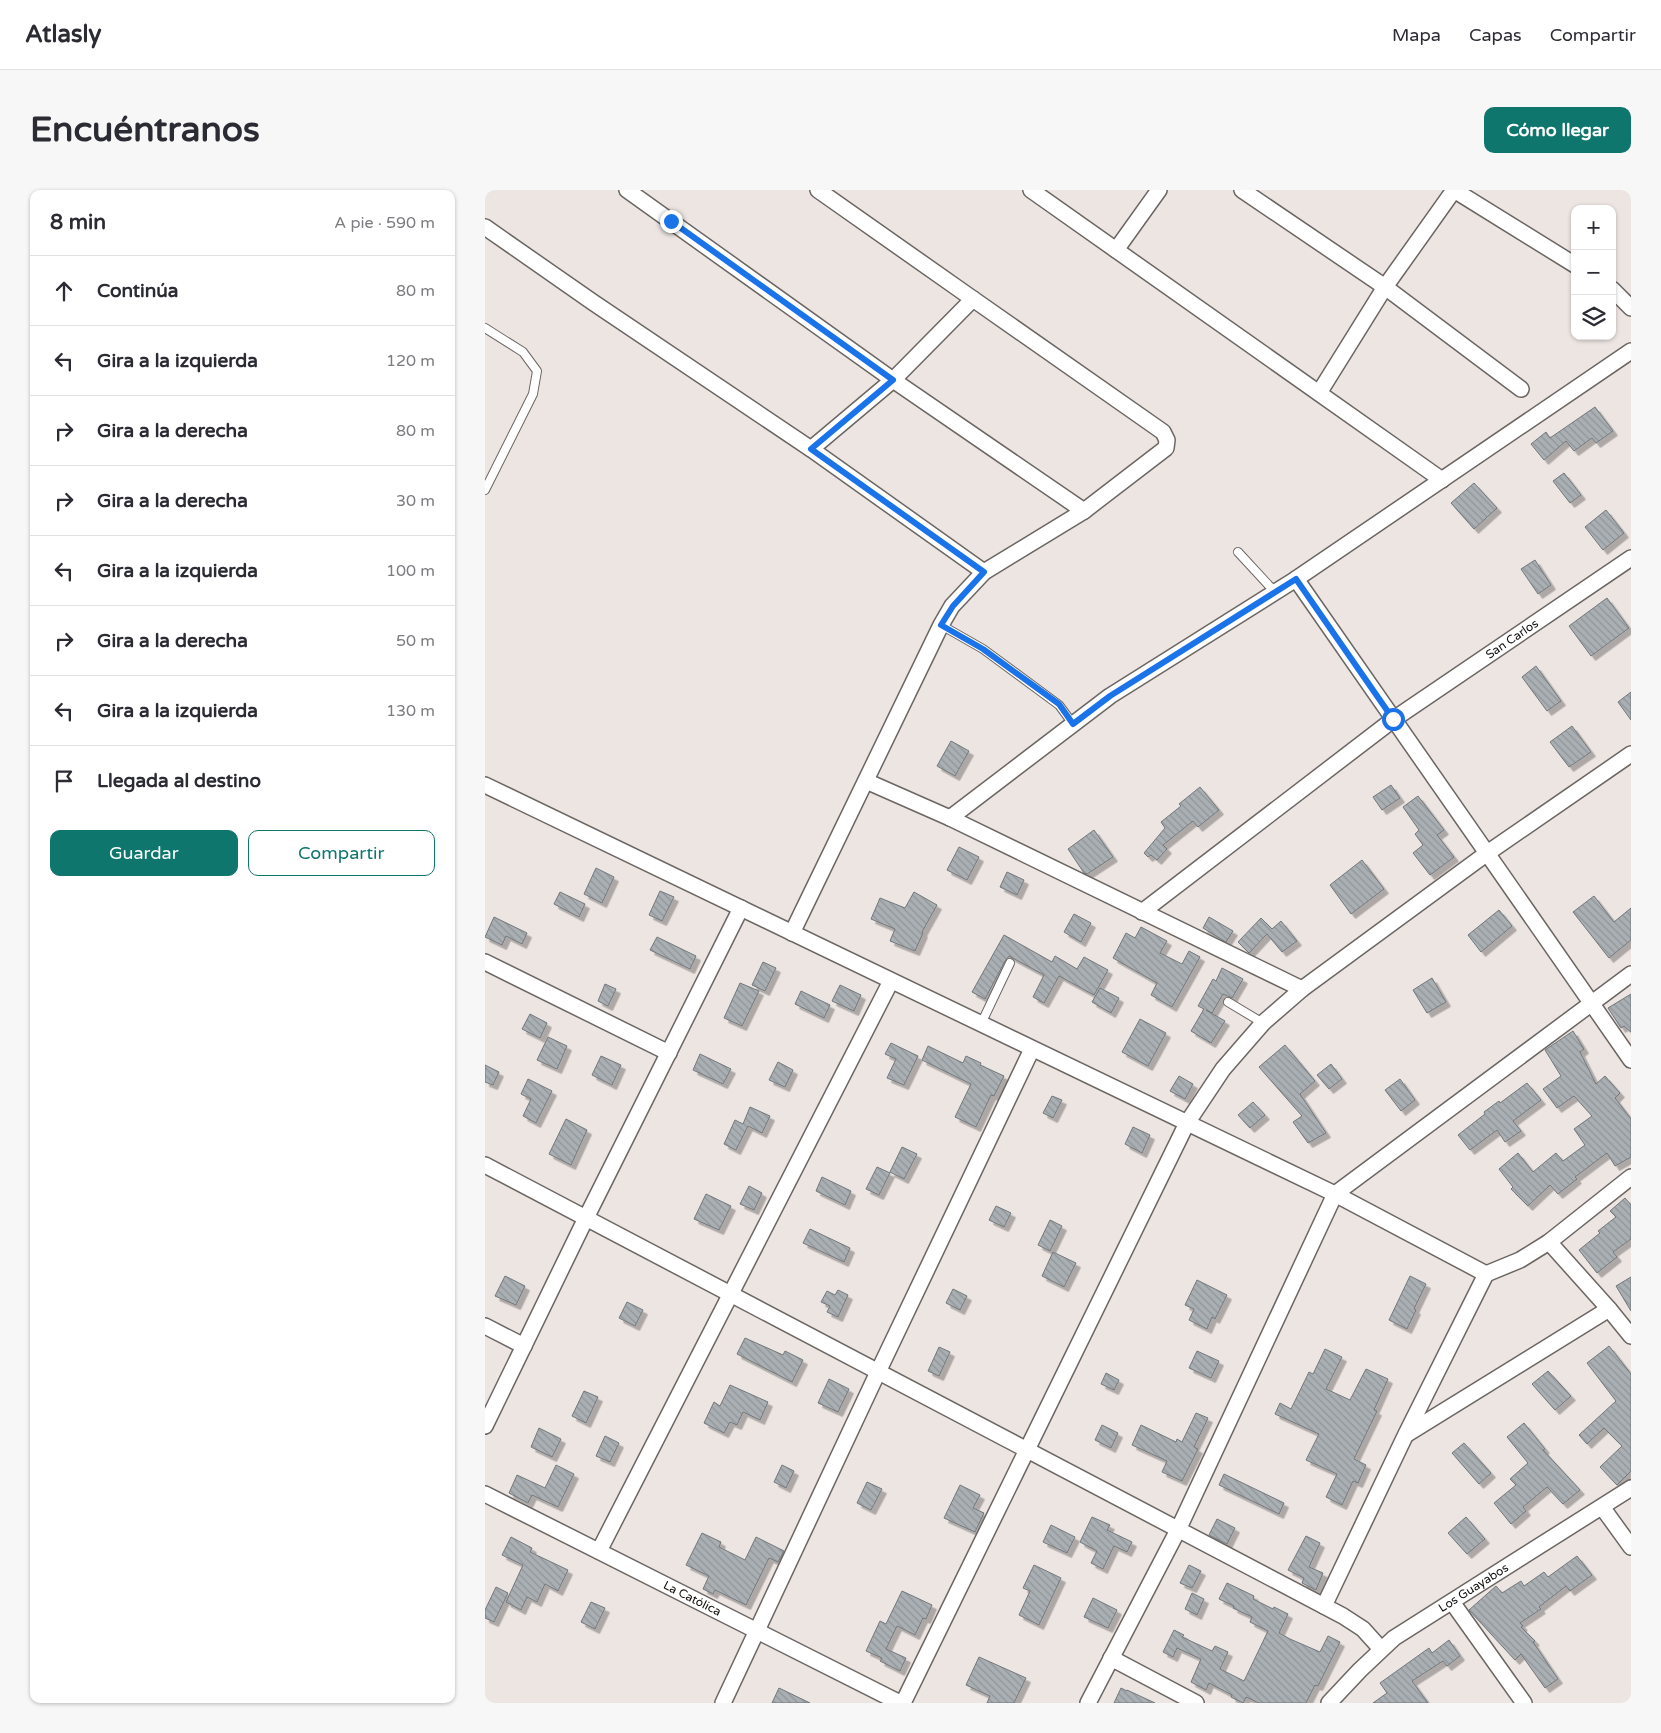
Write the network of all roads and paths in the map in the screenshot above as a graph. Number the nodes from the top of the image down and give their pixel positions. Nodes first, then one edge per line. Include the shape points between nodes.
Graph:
1 (627, 190) edge
2 (818, 190) edge
3 (1031, 190) edge
4 (1159, 190) edge
5 (1242, 190) edge
6 (1454, 190) edge
7 (485, 227) edge
8 (1117, 250) junction
9 (1571, 263) edge
10 (1385, 287) junction
11 (1616, 293) edge
12 (973, 299) junction
13 (1631, 308) edge
14 (485, 328) edge
15 (1631, 352) edge
16 (893, 380) junction
17 (1521, 389) dead end
18 (1319, 393) junction
19 (811, 449) junction
20 (1442, 480) junction
21 (485, 490) edge
22 (1084, 511) junction
23 (1237, 552) dead end
24 (1631, 558) edge
25 (984, 572) junction
26 (1296, 579) junction
27 (1275, 592) junction
28 (941, 625) junction
29 (1393, 719) junction
30 (1073, 724) junction
31 (1631, 754) edge
32 (866, 781) junction
33 (485, 785) edge
34 (950, 818) junction
35 (1486, 854) junction
36 (741, 908) junction
37 (1142, 912) junction
38 (791, 933) junction
39 (485, 962) edge
40 (1010, 964) dead end
41 (1631, 974) edge
42 (891, 981) junction
43 (1302, 989) junction
44 (1228, 1002) dead end
45 (1591, 1002) junction
46 (1263, 1023) junction
47 (981, 1024) junction
48 (1033, 1049) junction
49 (669, 1053) junction
50 (1631, 1060) edge
51 (1187, 1123) junction
52 (485, 1165) edge
53 (1631, 1177) edge
54 (1335, 1194) junction
55 (586, 1218) junction
56 (1549, 1242) junction
57 (1487, 1274) junction
58 (731, 1294) junction
59 (1609, 1309) junction
60 (485, 1326) edge
61 (1631, 1336) edge
62 (524, 1346) junction
63 (878, 1372) junction
64 (485, 1426) edge
65 (1406, 1434) junction
66 (1027, 1450) junction
67 (1631, 1488) edge
68 (485, 1494) edge
69 (1602, 1507) junction
70 (1178, 1530) junction
71 (1631, 1548) edge
72 (599, 1551) junction
73 (1452, 1602) junction
74 (1323, 1606) junction
75 (756, 1630) junction
76 (1381, 1649) junction
77 (1111, 1658) junction
78 (723, 1703) edge
79 (902, 1703) edge
80 (1088, 1703) edge
81 (1196, 1703) edge
82 (1329, 1703) edge
83 (1524, 1703) edge

1 - 16 street
2 - 12 street
3 - 8 street
4 - 8 street
5 - 10 street
6 - 9 street
6 - 10 street
7 - 19 street
8 - 18 street
10 - 17 street
10 - 18 street
11 - 13 street
12 - 16 street
12 - 22 street via 1163,432 1166,448
14 - 21 lane via 523,352 537,371 533,394
15 - 20 street
16 - 19 street
16 - 22 street
18 - 20 street
19 - 25 street
20 - 26 street
22 - 25 street
23 - 27 lane
24 - 29 street, San Carlos
25 - 28 street via 953,606
26 - 27 street
26 - 29 street
27 - 30 street via 1110,696
28 - 30 lane via 983,649 1059,704
28 - 32 street
29 - 35 street
29 - 37 street, San Carlos
30 - 34 street
31 - 35 street
32 - 34 street
32 - 38 street
33 - 36 street
34 - 37 street
35 - 43 street
35 - 45 street
36 - 38 street
36 - 49 street
37 - 43 street
38 - 42 street
39 - 49 street
40 - 47 lane
41 - 45 street
42 - 47 street
42 - 58 street
43 - 46 street
44 - 46 lane
45 - 50 street
45 - 54 street
46 - 51 street via 1223,1068
47 - 48 street
48 - 51 street
48 - 63 street
49 - 55 street
51 - 54 street
51 - 66 street
52 - 55 street
53 - 56 street
54 - 57 street
54 - 70 street
55 - 58 street
55 - 62 street
56 - 57 street
56 - 59 street
57 - 65 street
58 - 63 street
58 - 72 street
59 - 61 street
59 - 65 street
60 - 62 street
62 - 64 street
63 - 66 street
63 - 75 street
65 - 74 street
66 - 70 street
66 - 79 street
67 - 69 street, Los Guayabos
68 - 72 street, La Católica
69 - 71 street
69 - 73 street, Los Guayabos
70 - 74 street
70 - 77 street
72 - 75 street, La Católica
73 - 76 street, Los Guayabos
73 - 83 street
74 - 76 street via 1363,1629
75 - 78 street
75 - 79 street, La Católica
76 - 82 street, Los Guayabos
77 - 80 street
77 - 81 street

